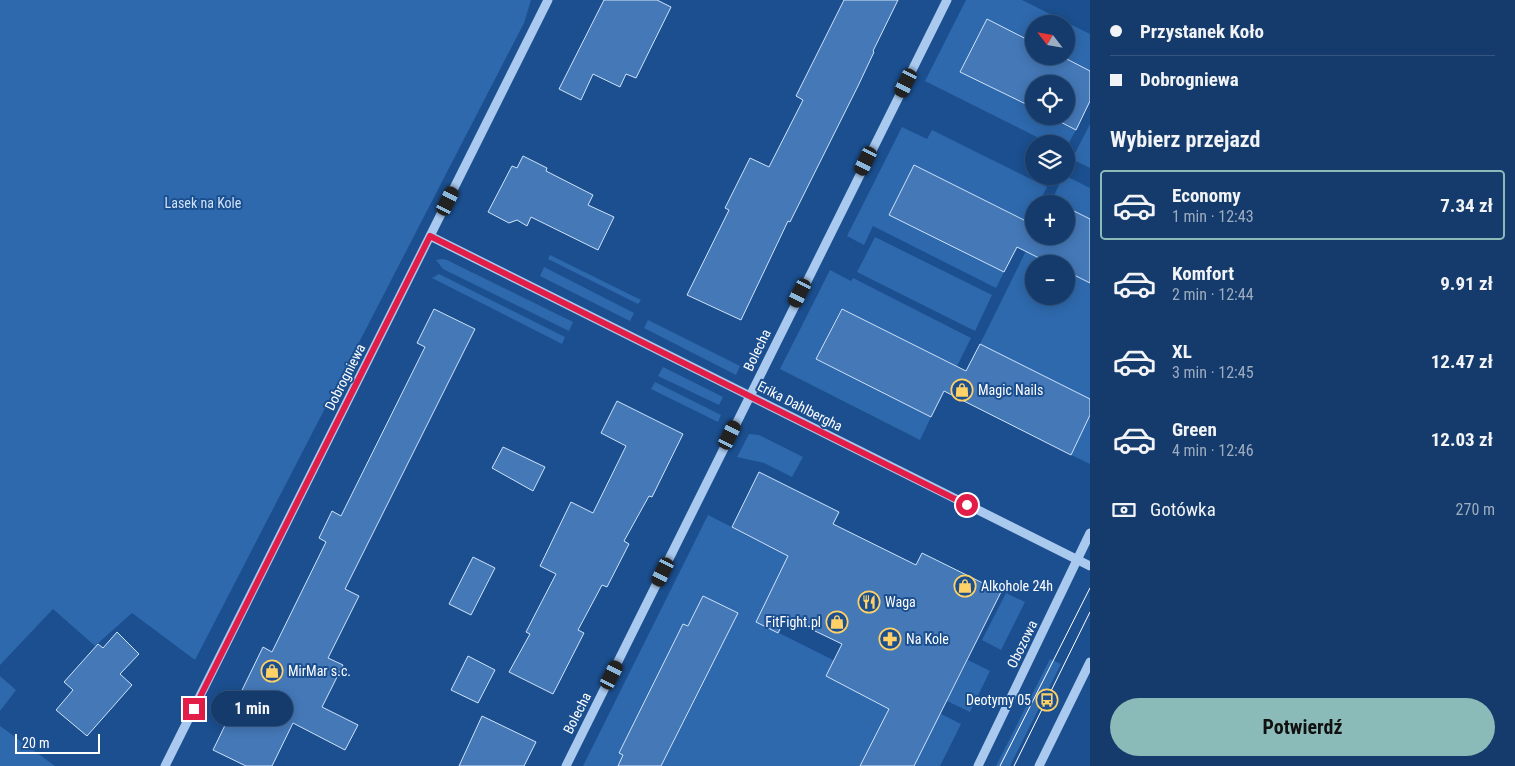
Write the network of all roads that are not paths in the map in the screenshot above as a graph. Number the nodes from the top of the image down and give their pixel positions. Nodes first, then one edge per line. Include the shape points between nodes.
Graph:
1 (548, 0) edge
2 (947, 0) edge
3 (430, 236) junction
4 (749, 396) junction
5 (1090, 533) edge
6 (1077, 560) junction
7 (1090, 566) edge
8 (1090, 662) edge
9 (165, 766) edge
10 (566, 766) edge
11 (978, 766) edge
12 (1039, 766) edge

1 - 3 street, Dobrogniewa
2 - 4 street, Bolecha
3 - 4 street, Erika Dahlbergha
3 - 9 street, Dobrogniewa
4 - 6 street, Erika Dahlbergha
4 - 10 street, Bolecha
5 - 6 street, Obozowa
6 - 7 street, Erika Dahlbergha
6 - 11 street, Obozowa
8 - 12 street

